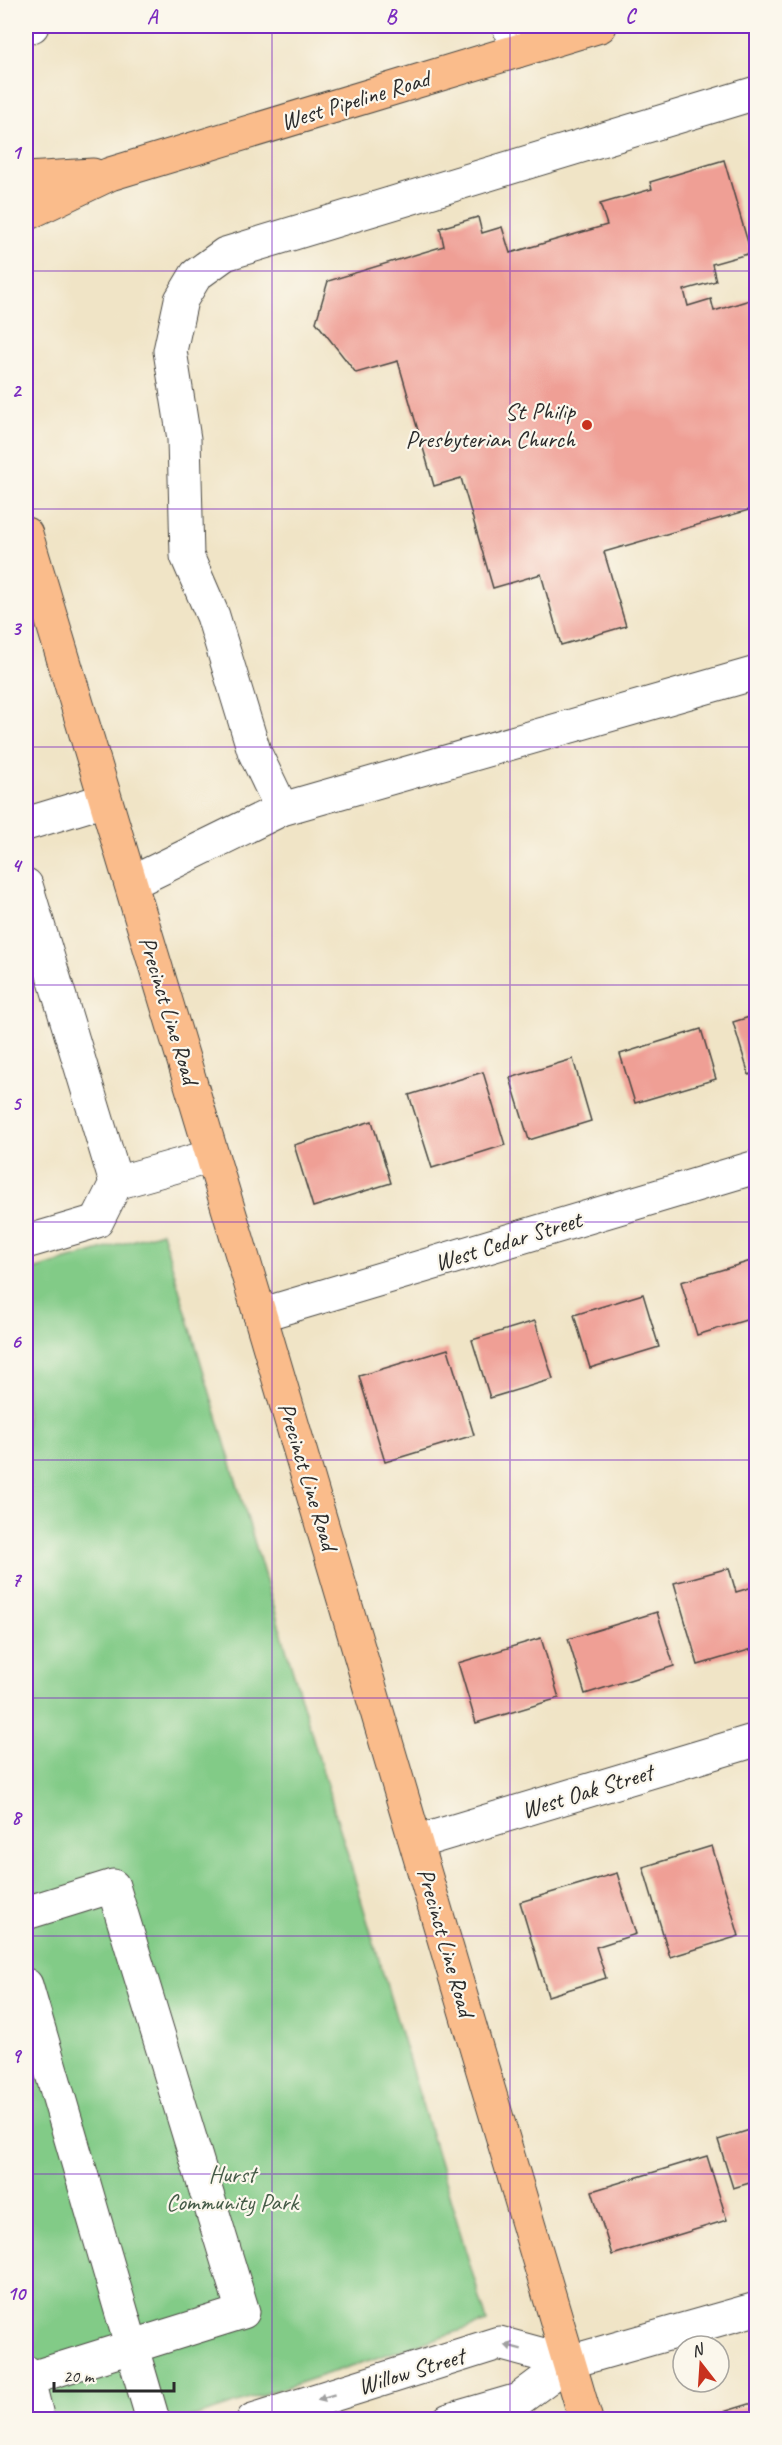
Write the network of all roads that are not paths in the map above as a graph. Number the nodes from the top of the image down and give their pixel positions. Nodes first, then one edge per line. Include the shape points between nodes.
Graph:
1 (32, 26) edge
2 (600, 26) edge
3 (26, 27) edge
4 (513, 38) edge
5 (756, 93) edge
6 (110, 174) junction
7 (26, 179) edge
8 (26, 214) edge
9 (26, 534) edge
10 (756, 673) edge
11 (105, 800) junction
12 (282, 808) junction
13 (26, 824) edge
14 (131, 883) junction
15 (26, 885) edge
16 (212, 1156) junction
17 (756, 1167) edge
18 (116, 1183) junction
19 (26, 1242) edge
20 (260, 1315) junction
21 (756, 1740) edge
22 (417, 1842) junction
23 (26, 1913) edge
24 (26, 1986) edge
25 (756, 2309) edge
26 (132, 2346) junction
27 (569, 2362) junction
28 (27, 2376) edge
29 (293, 2414) edge
30 (38, 2420) edge
31 (153, 2420) edge
32 (254, 2420) edge
33 (450, 2420) edge
34 (586, 2420) edge

1 - 3 street
2 - 4 main road, West Pipeline Road
4 - 6 main road, West Pipeline Road
5 - 12 street via 225,254 196,275 181,300 170,351 184,439 187,556 213,616 254,750
6 - 7 main road, West Pipeline Road
6 - 8 main road, West Pipeline Road
9 - 11 main road, Precinct Line Road
10 - 12 street
11 - 13 street
11 - 14 main road, Precinct Line Road
12 - 14 street
14 - 16 main road, Precinct Line Road
15 - 18 street
16 - 18 street
16 - 20 main road, Precinct Line Road
17 - 20 street, West Cedar Street
18 - 19 street via 98,1221
20 - 22 main road, Precinct Line Road
21 - 22 street, West Oak Street
22 - 27 main road, Precinct Line Road
23 - 26 street via 113,1887 243,2312
24 - 26 street
25 - 27 street
26 - 28 street
26 - 31 street
27 -> 29 street, Willow Street via 499,2343
27 - 33 street via 518,2400
27 - 34 main road, Precinct Line Road
28 - 30 street
29 - 32 street, Willow Street

